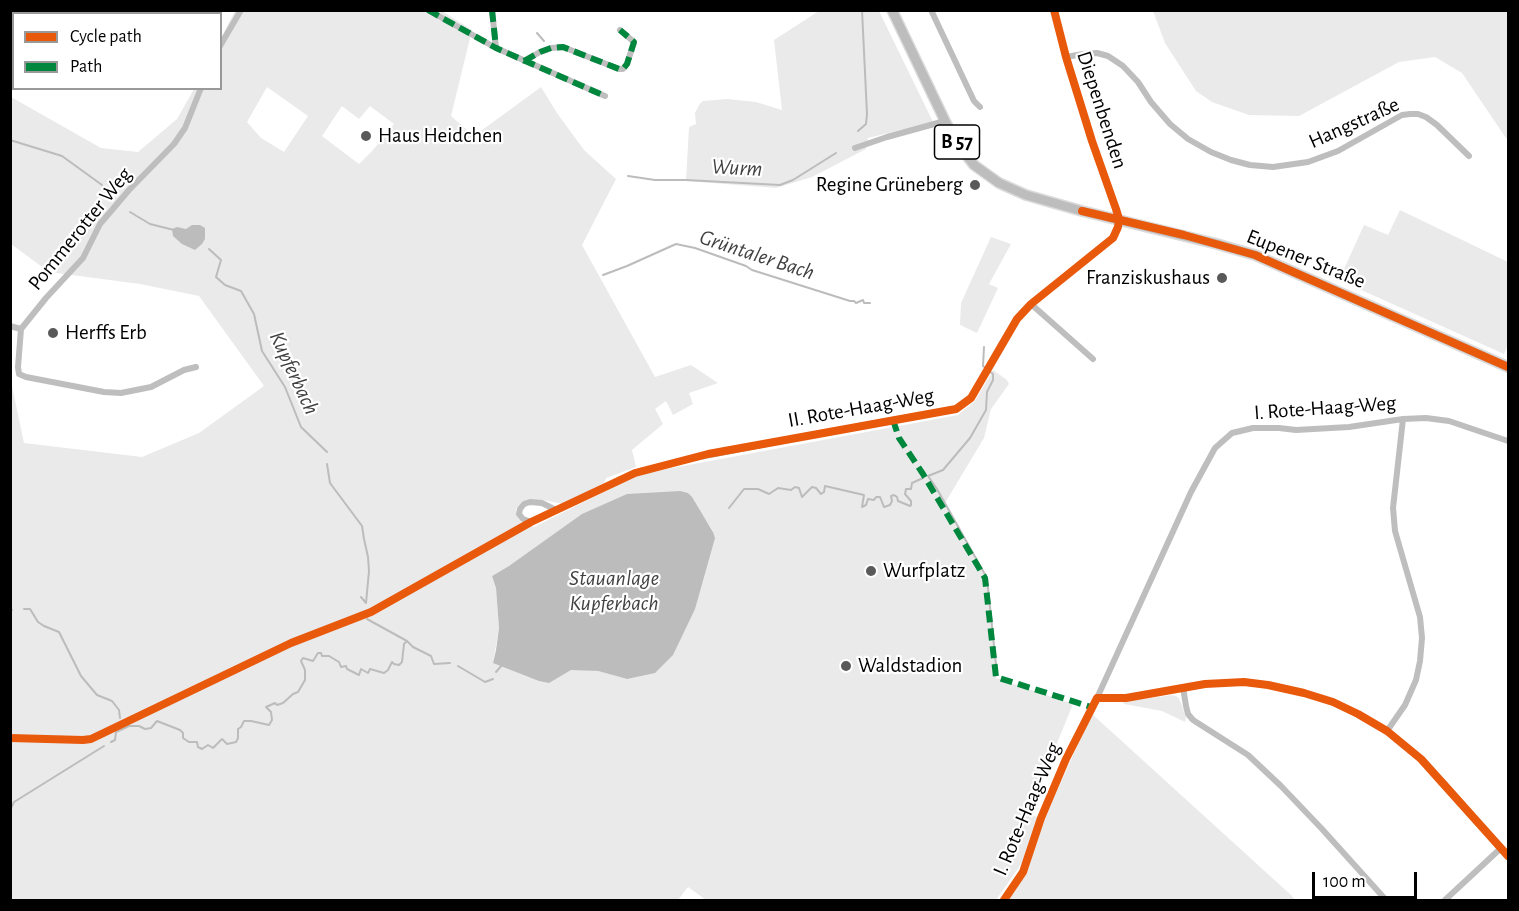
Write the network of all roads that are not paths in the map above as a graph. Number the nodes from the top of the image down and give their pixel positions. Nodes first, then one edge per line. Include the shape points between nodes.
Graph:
1 (241, 10) edge
2 (428, 10) edge
3 (492, 10) edge
4 (892, 10) edge
5 (932, 10) edge
6 (1054, 10) edge
7 (620, 30) dead end
8 (222, 43) edge
9 (496, 48) junction
10 (1066, 57) junction
11 (525, 61) junction
12 (200, 90) edge
13 (605, 96) dead end
14 (980, 107) dead end
15 (945, 121) junction
16 (855, 148) dead end
17 (1469, 156) dead end
18 (1119, 219) junction
19 (1031, 304) junction
20 (10, 326) edge
21 (21, 329) junction
22 (1093, 359) dead end
23 (196, 367) dead end
24 (1509, 367) edge
25 (1403, 419) junction
26 (1509, 441) edge
27 (556, 510) junction
28 (1183, 687) junction
29 (1097, 698) junction
30 (1387, 731) junction
31 (1501, 848) junction
32 (1509, 856) edge
33 (1004, 900) edge
34 (1386, 900) edge
35 (1445, 900) edge

1 - 8 street
2 - 9 street
3 - 9 street
4 - 15 main road, Eupener Straße / B 57
5 - 14 street
6 - 10 street, Diepenbenden
7 - 11 street via 634,42 623,69 563,47 540,52
9 - 11 street
10 - 17 street, Hangstraße via 1097,53 1115,60 1138,82 1170,124 1188,139 1211,152 1250,165 1273,167 1308,162 1338,152 1410,114 1418,114 1437,125
10 - 18 street, Diepenbenden
11 - 13 street
12 - 21 street, Pommerotter Weg via 174,144 100,224 83,258
15 - 16 street
15 - 18 main road, Eupener Straße / B 57 via 974,165 999,183 1026,195
18 - 19 street, II. Rote-Haag-Weg via 1113,238
18 - 24 main road, Eupener Straße / B 57 via 1255,255
19 - 22 street
19 - 27 street, II. Rote-Haag-Weg via 1017,319 971,398 956,410 688,459 635,473
20 - 21 street
21 - 23 street via 18,371 26,377 121,393 151,387
25 - 26 street, I. Rote-Haag-Weg via 1449,422
25 - 29 street, I. Rote-Haag-Weg via 1349,427 1253,428 1232,433 1215,448
25 - 30 street via 1393,508 1395,531 1420,617 1422,638 1416,680
27 - 27 street, II. Rote-Haag-Weg via 530,502 524,504 519,514 531,522
28 - 29 street via 1126,698
28 - 30 street via 1244,682 1268,685 1333,702
28 - 34 street via 1188,714 1193,720 1248,755
29 - 33 street, I. Rote-Haag-Weg via 1045,808 1020,879
30 - 31 street via 1421,759
31 - 32 street
31 - 35 street

